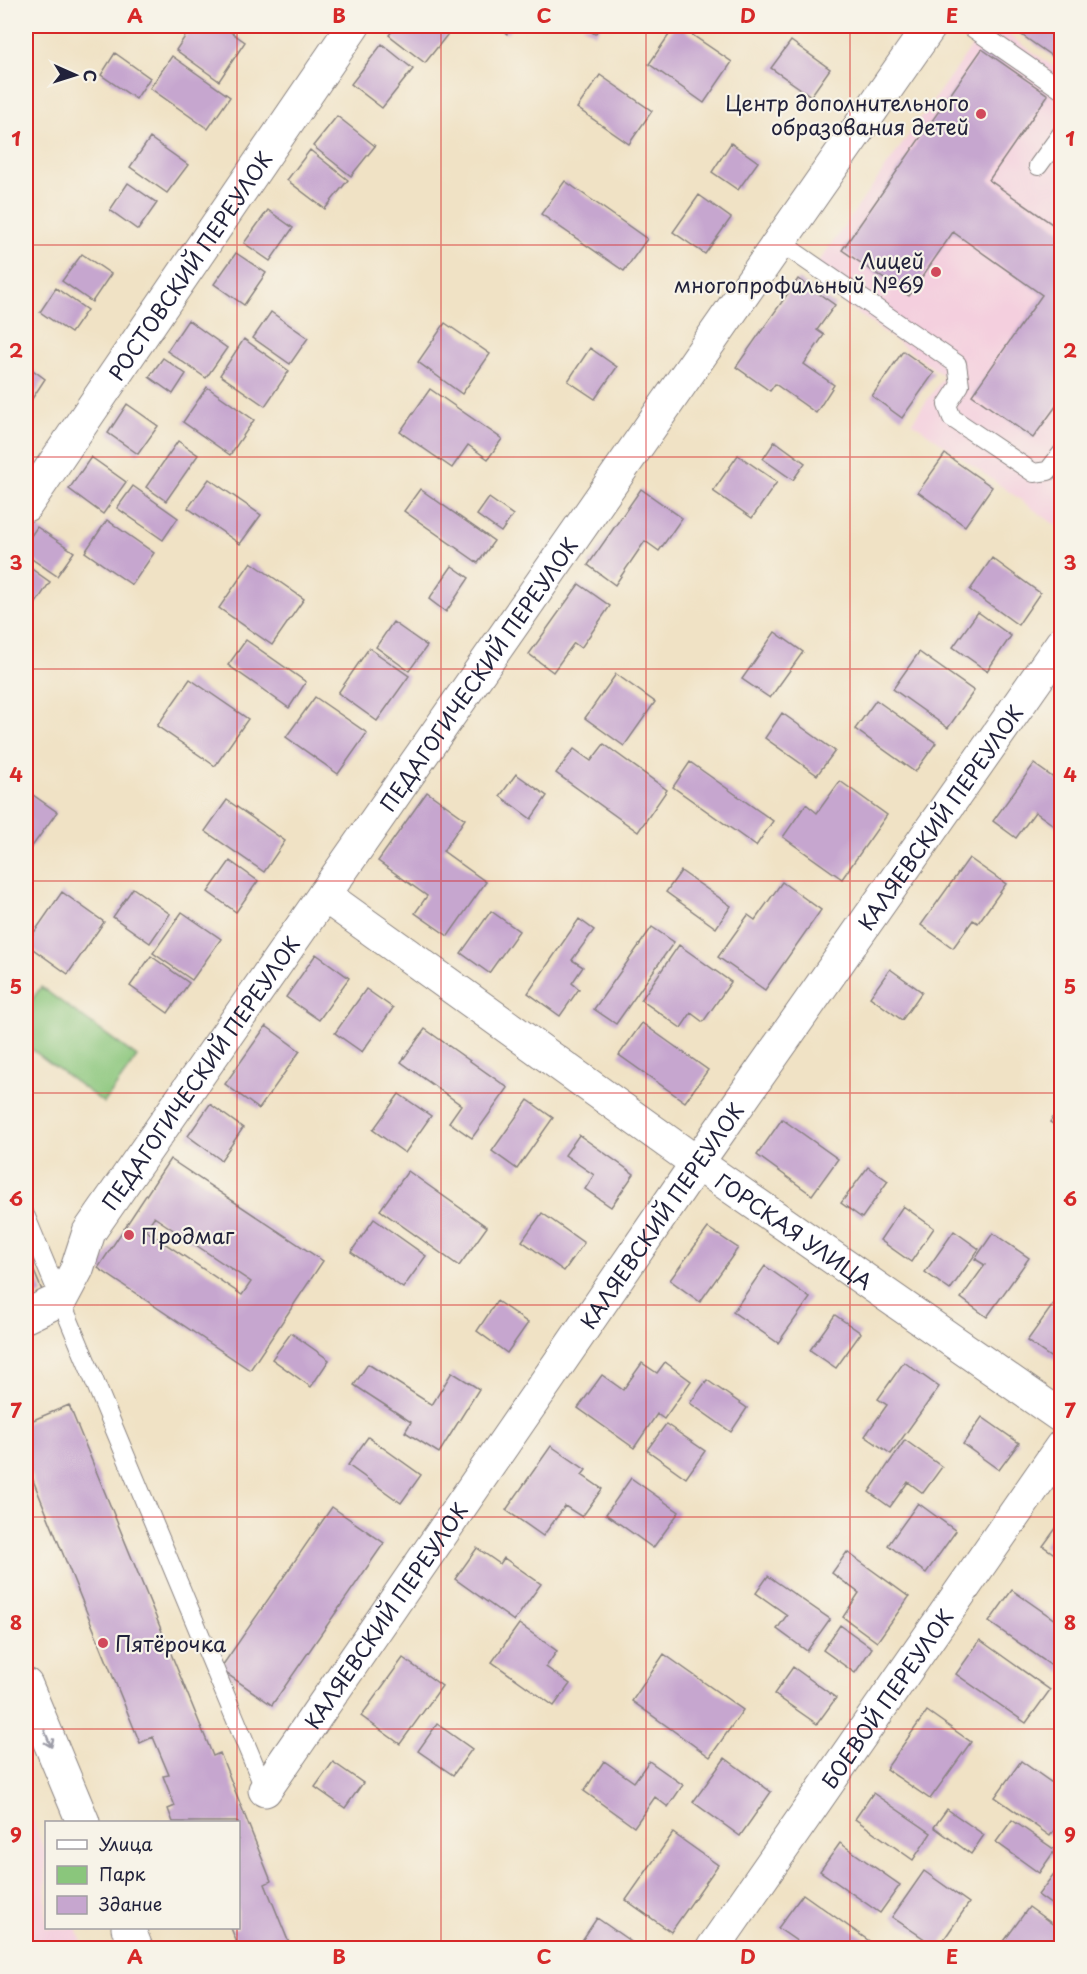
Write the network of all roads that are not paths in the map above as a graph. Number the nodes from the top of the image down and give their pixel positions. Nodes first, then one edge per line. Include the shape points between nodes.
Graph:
1 (353, 26) edge
2 (930, 26) edge
3 (970, 26) edge
4 (1062, 90) edge
5 (1062, 133) edge
6 (1038, 166) dead end
7 (780, 242) junction
8 (1062, 453) edge
9 (26, 505) edge
10 (1062, 643) edge
11 (324, 895) junction
12 (697, 1163) junction
13 (26, 1217) edge
14 (61, 1299) junction
15 (26, 1316) edge
16 (1062, 1417) edge
17 (1062, 1446) edge
18 (26, 1685) edge
19 (265, 1790) joint
20 (83, 1821) edge
21 (128, 1929) edge
22 (136, 1948) edge
23 (713, 1948) edge

1 - 9 street, РОСТОВСКИЙ ПЕРЕУЛОК
2 - 7 street, ПЕДАГОГИЧЕСКИЙ ПЕРЕУЛОК
3 - 4 lane
5 - 6 lane
7 - 8 lane via 957,364 960,385 947,405 952,418 1034,473 1048,471
7 - 11 street, ПЕДАГОГИЧЕСКИЙ ПЕРЕУЛОК
10 - 12 street, КАЛЯЕВСКИЙ ПЕРЕУЛОК
11 - 12 street, ГОРСКАЯ УЛИЦА
11 - 14 street, ПЕДАГОГИЧЕСКИЙ ПЕРЕУЛОК via 88,1232 77,1269
12 - 16 street, ГОРСКАЯ УЛИЦА
12 - 19 street, КАЛЯЕВСКИЙ ПЕРЕУЛОК
13 - 14 lane
14 - 15 street
14 - 19 lane
17 - 23 street, БОЕВОЙ ПЕРЕУЛОК
18 -> 20 street
21 - 22 street

